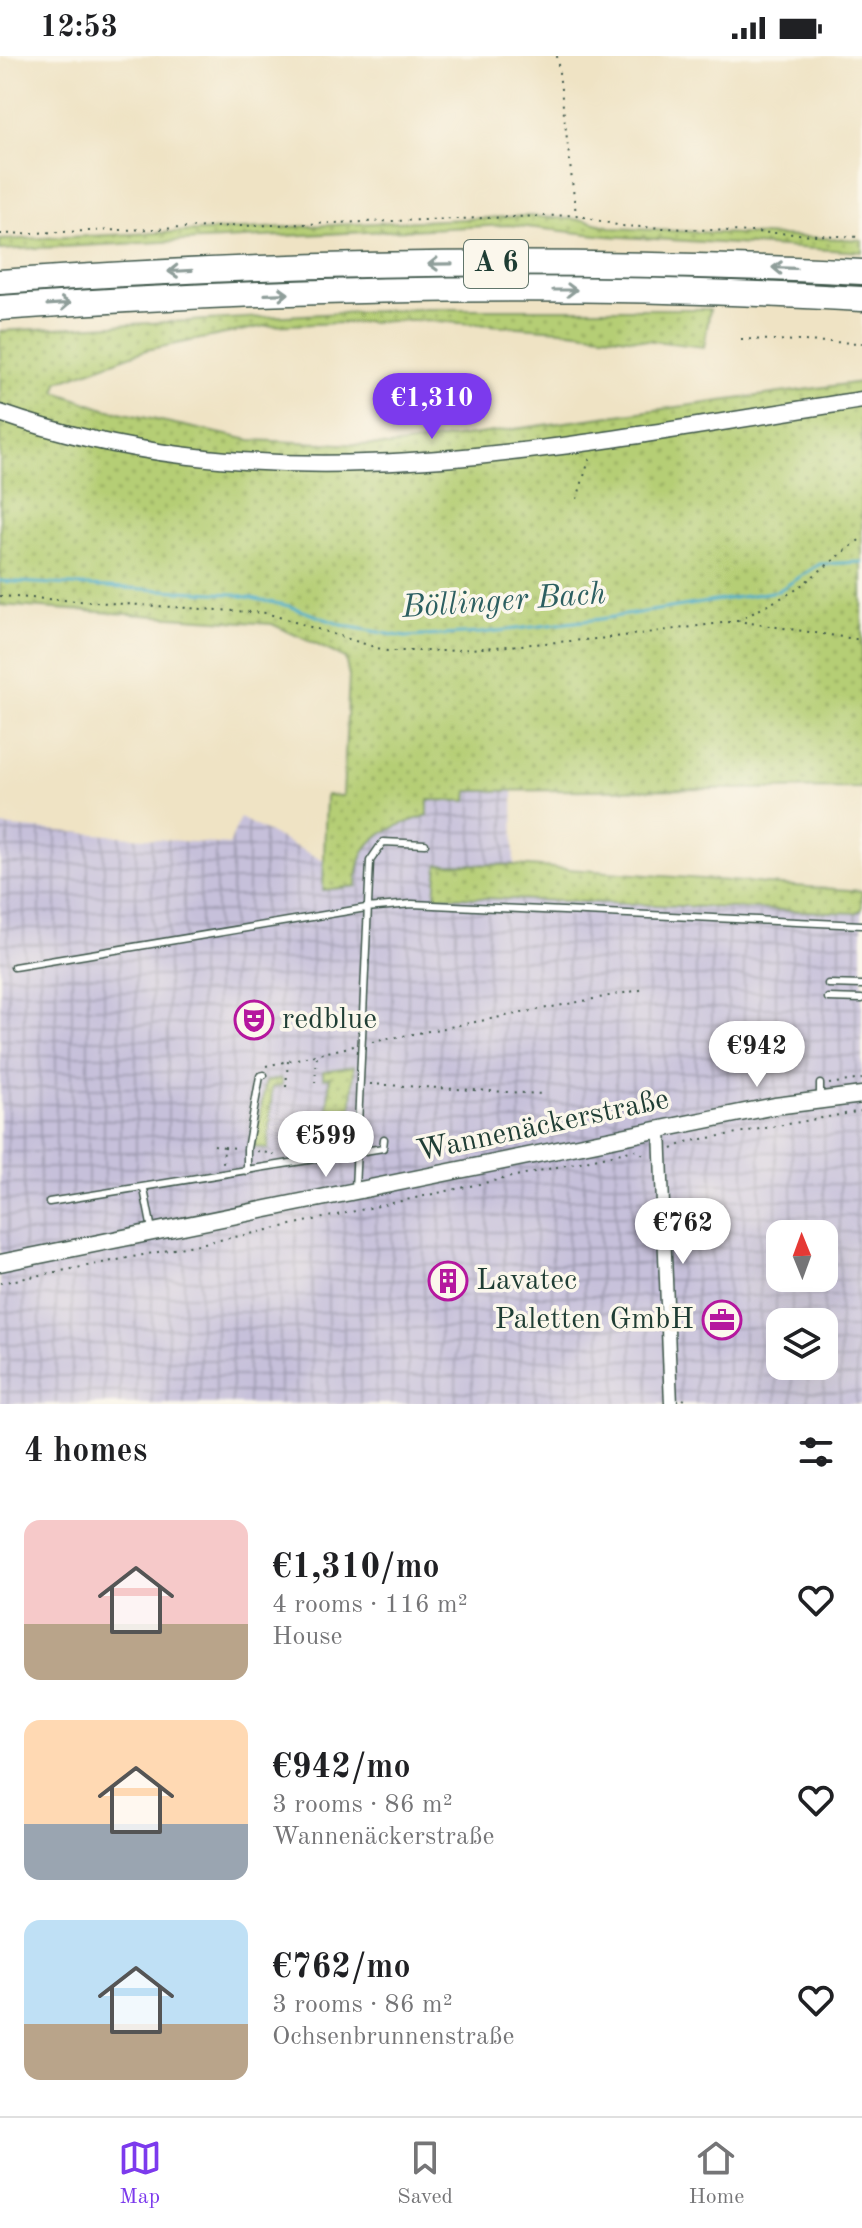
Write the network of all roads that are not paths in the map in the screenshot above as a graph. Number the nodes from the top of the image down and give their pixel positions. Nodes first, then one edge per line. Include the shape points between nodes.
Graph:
1 (862, 272) edge
2 (0, 282) edge
3 (862, 299) edge
4 (0, 308) edge
5 (862, 400) edge
6 (0, 413) edge
7 (425, 844) dead end
8 (366, 908) junction
9 (862, 925) edge
10 (14, 967) dead end
11 (828, 984) dead end
12 (862, 985) edge
13 (828, 998) dead end
14 (862, 999) edge
15 (264, 1075) dead end
16 (862, 1095) edge
17 (660, 1130) junction
18 (384, 1139) dead end
19 (357, 1152) junction
20 (247, 1171) junction
21 (144, 1189) junction
22 (355, 1193) junction
23 (49, 1202) dead end
24 (153, 1233) junction
25 (0, 1263) edge
26 (671, 1404) edge

1 -> 2 highway, A 6 via 625,263 376,265
4 -> 3 highway, A 6 via 213,296 483,290
5 - 6 street via 458,459 341,466 243,464 139,452 56,433
7 - 8 lane via 383,842 370,861
8 - 9 lane via 412,904
8 - 10 lane
8 - 19 lane
11 - 12 lane
13 - 14 lane
15 - 20 lane
16 - 17 street, Wannenäckerstraße via 820,1092
17 - 22 street, Wannenäckerstraße
17 - 26 street
18 - 19 lane via 383,1148
19 - 20 lane
19 - 22 lane
20 - 21 lane
21 - 23 lane via 136,1186
21 - 24 lane
22 - 24 street, Wannenäckerstraße
24 - 25 street, Wannenäckerstraße

